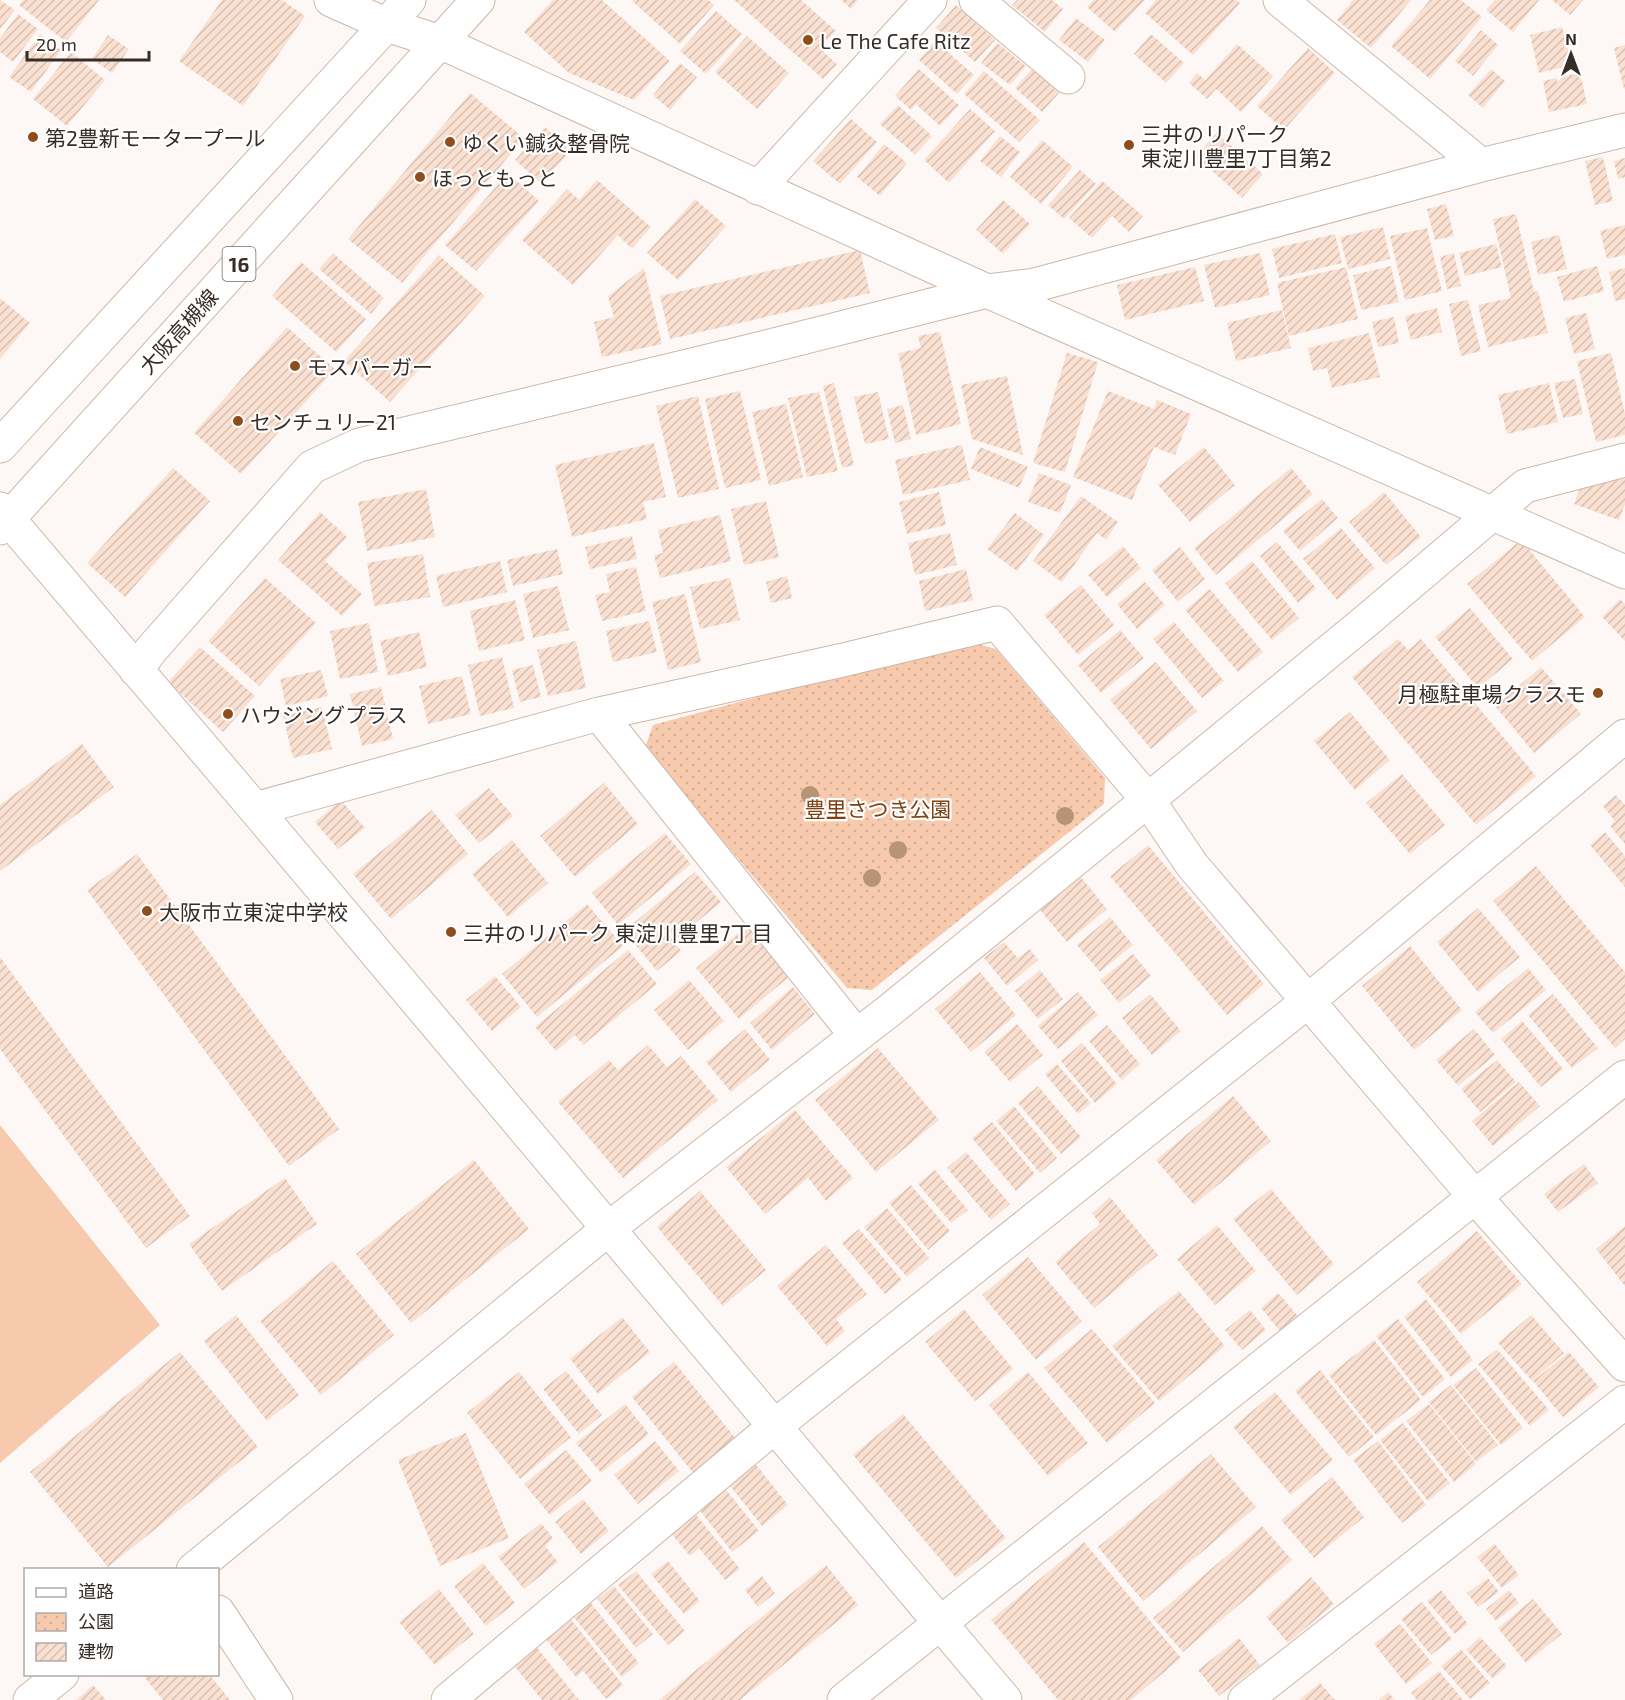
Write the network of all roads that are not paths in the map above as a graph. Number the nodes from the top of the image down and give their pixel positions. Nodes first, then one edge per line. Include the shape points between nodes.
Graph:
1 (331, 0) edge
2 (409, 0) edge
3 (478, 0) edge
4 (930, 0) edge
5 (976, 0) edge
6 (1280, 0) edge
7 (387, 25) junction
8 (440, 42) junction
9 (1068, 77) dead end
10 (1625, 130) edge
11 (1481, 165) junction
12 (758, 188) junction
13 (987, 291) junction
14 (0, 446) edge
15 (1625, 460) edge
16 (1493, 513) junction
17 (3, 519) edge
18 (1625, 572) edge
19 (136, 669) junction
20 (600, 714) junction
21 (1625, 736) edge
22 (1148, 800) junction
23 (255, 809) junction
24 (1308, 1000) junction
25 (855, 1035) junction
26 (1625, 1077) edge
27 (1476, 1198) junction
28 (608, 1229) junction
29 (1625, 1365) edge
30 (1625, 1402) edge
31 (775, 1426) junction
32 (194, 1568) edge
33 (219, 1614) edge
34 (939, 1622) junction
35 (60, 1676) edge
36 (30, 1700) edge
37 (276, 1700) edge
38 (448, 1700) edge
39 (844, 1700) edge
40 (1005, 1700) edge
41 (1245, 1700) edge

1 - 7 street
2 - 7 street, 16
3 - 8 street, 大阪高槻線 / 16
4 - 12 street
5 - 9 street
6 - 11 street
7 - 8 street
7 - 14 street, 16
8 - 12 street
8 - 17 street, 大阪高槻線 / 16
10 - 11 street
11 - 13 street via 1035,285
12 - 13 street
13 - 16 street
13 - 19 street via 359,445 312,467
15 - 16 street via 1525,486
16 - 18 street
16 - 22 street
17 - 19 street
19 - 23 street
20 - 22 street via 997,623
20 - 23 street
20 - 25 street
21 - 24 street
22 - 24 street via 1192,865
22 - 25 street
23 - 28 street
24 - 27 street
24 - 31 street
25 - 28 street
26 - 27 street
27 - 29 street
27 - 34 street
28 - 31 street
28 - 32 street
30 - 41 street
31 - 34 street
31 - 38 street
33 - 37 street
34 - 39 street
34 - 40 street
35 - 36 street

